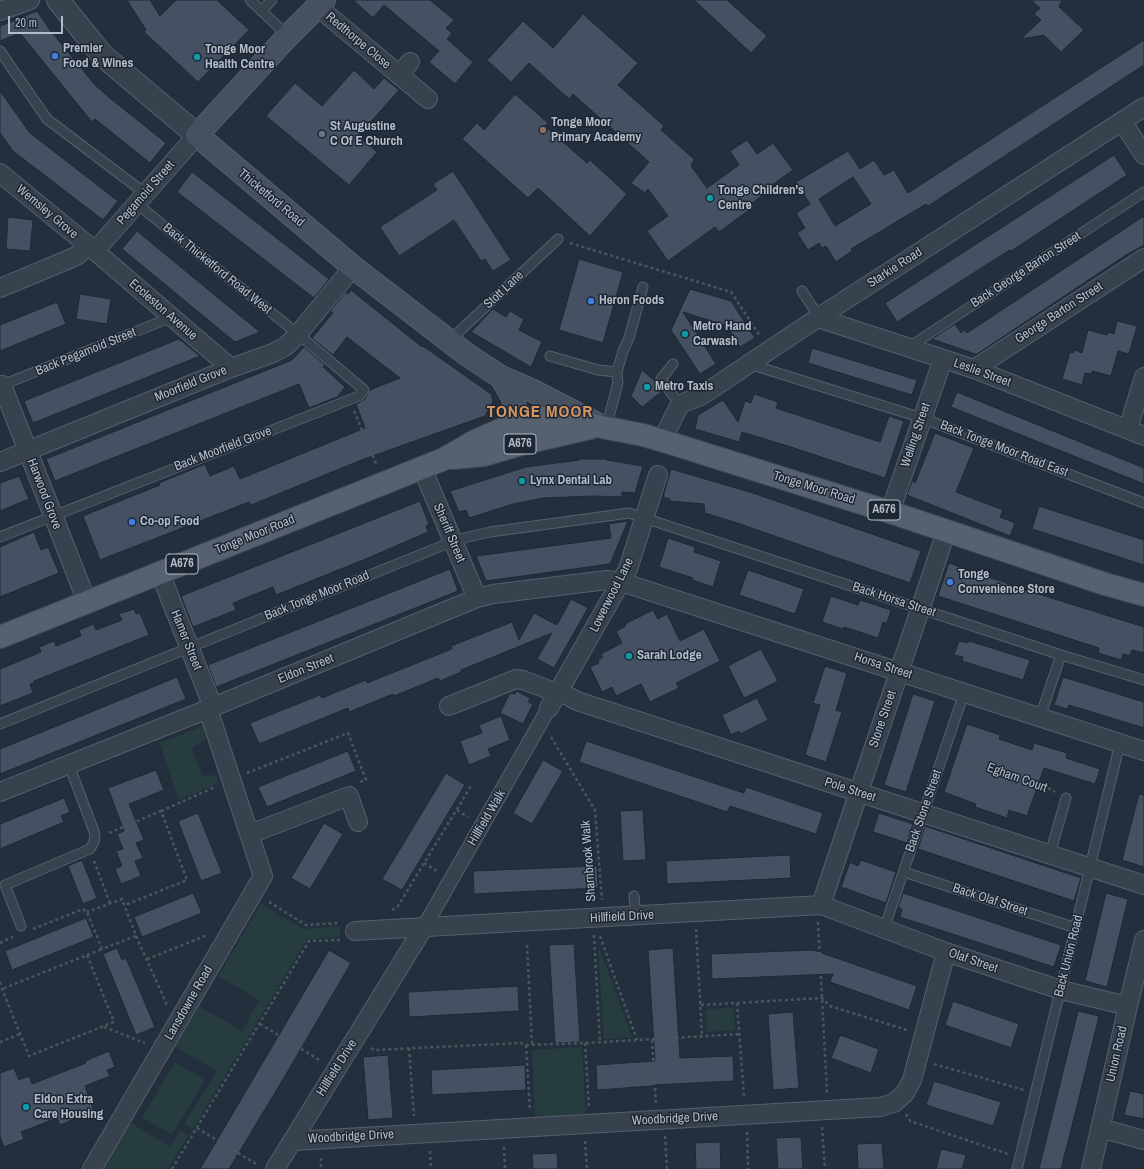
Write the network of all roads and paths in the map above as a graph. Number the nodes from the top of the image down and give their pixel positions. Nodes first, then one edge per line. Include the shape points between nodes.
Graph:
1 (30, 0) edge
2 (58, 0) edge
3 (250, 0) edge
4 (272, 0) edge
5 (321, 3) edge
6 (0, 11) edge
7 (261, 11) junction
8 (288, 36) junction
9 (0, 51) edge
10 (428, 99) dead end
11 (1144, 107) edge
12 (1122, 121) junction
13 (197, 135) junction
14 (1144, 155) edge
15 (0, 173) edge
16 (1144, 192) edge
17 (141, 199) junction
18 (558, 239) joint
19 (91, 248) junction
20 (1144, 258) edge
21 (353, 267) junction
22 (643, 287) dead end
23 (0, 288) edge
24 (802, 291) dead end
25 (172, 317) junction
26 (818, 318) junction
27 (298, 334) junction
28 (449, 341) junction
29 (909, 347) junction
30 (769, 350) junction
31 (550, 356) dead end
32 (944, 359) junction
33 (673, 364) dead end
34 (748, 364) junction
35 (231, 368) junction
36 (974, 369) junction
37 (617, 372) junction
38 (501, 377) junction
39 (1144, 377) edge
40 (1, 386) edge
41 (350, 400) junction
42 (680, 405) junction
43 (922, 418) junction
44 (601, 428) junction
45 (1136, 432) edge
46 (522, 433) junction
47 (662, 441) junction
48 (28, 450) junction
49 (0, 462) edge
50 (422, 468) junction
51 (658, 475) dead end
52 (384, 483) junction
53 (1144, 503) edge
54 (890, 512) junction
55 (53, 515) junction
56 (644, 519) junction
57 (946, 532) junction
58 (0, 537) edge
59 (453, 542) junction
60 (160, 573) junction
61 (621, 582) junction
62 (1144, 595) edge
63 (477, 598) junction
64 (87, 602) junction
65 (920, 608) junction
66 (0, 638) edge
67 (189, 647) junction
68 (1061, 655) junction
69 (899, 672) junction
70 (1144, 680) edge
71 (964, 693) junction
72 (552, 703) junction
73 (449, 706) dead end
74 (210, 708) junction
75 (1040, 717) junction
76 (0, 724) edge
77 (1120, 743) junction
78 (1144, 751) edge
79 (956, 757) dead end
80 (68, 764) junction
81 (232, 779) junction
82 (471, 786) dead end
83 (0, 792) edge
84 (858, 793) junction
85 (348, 796) junction
86 (1066, 798) joint
87 (161, 811) junction
88 (923, 814) junction
89 (358, 822) dead end
90 (250, 834) junction
91 (95, 839) junction
92 (90, 849) junction
93 (1050, 854) junction
94 (1091, 868) junction
95 (904, 872) junction
96 (1144, 885) edge
97 (254, 892) junction
98 (634, 896) dead end
99 (110, 903) junction
100 (125, 905) junction
101 (819, 906) junction
102 (392, 911) dead end
103 (87, 912) junction
104 (695, 913) junction
105 (636, 916) junction
106 (599, 918) junction
107 (22, 926) dead end
108 (424, 927) junction
109 (884, 928) junction
110 (1076, 928) junction
111 (32, 930) dead end
112 (355, 932) junction
113 (18, 935) dead end
114 (136, 936) junction
115 (226, 939) junction
116 (1144, 940) edge
117 (0, 943) edge
118 (527, 945) dead end
119 (102, 949) junction
120 (946, 952) junction
121 (87, 955) junction
122 (147, 960) junction
123 (0, 982) edge
124 (1139, 985) edge
125 (2, 989) junction
126 (1061, 990) junction
127 (822, 998) junction
128 (737, 1003) junction
129 (701, 1005) junction
130 (1128, 1006) junction
131 (260, 1024) junction
132 (104, 1026) junction
133 (176, 1026) junction
134 (20, 1034) junction
135 (740, 1034) junction
136 (924, 1035) junction
137 (702, 1036) junction
138 (355, 1038) junction
139 (637, 1040) junction
140 (652, 1040) junction
141 (0, 1042) edge
142 (600, 1042) junction
143 (585, 1043) junction
144 (526, 1045) junction
145 (532, 1045) junction
146 (409, 1048) junction
147 (162, 1049) junction
148 (918, 1059) junction
149 (336, 1070) junction
150 (1036, 1093) junction
151 (898, 1100) junction
152 (825, 1111) junction
153 (746, 1115) junction
154 (661, 1120) junction
155 (587, 1124) junction
156 (532, 1127) junction
157 (197, 1128) junction
158 (1100, 1128) junction
159 (503, 1129) junction
160 (415, 1134) junction
161 (293, 1140) junction
162 (1144, 1140) edge
163 (1020, 1158) junction
164 (92, 1169) edge
165 (172, 1169) edge
166 (264, 1169) edge
167 (275, 1169) edge
168 (505, 1169) edge
169 (587, 1169) edge
170 (667, 1169) edge
171 (748, 1169) edge
172 (825, 1169) edge
173 (1017, 1169) edge
174 (1091, 1169) edge

1 - 6 street
2 - 13 street, Thicketford Road via 102,55
3 - 7 lane
4 - 7 lane
5 - 8 main road
5 - 10 street, Redthorpe Close via 404,68
7 - 8 lane
8 - 13 main road
9 - 17 lane, Back Thicketford Road West via 47,119
11 - 12 street, Starkie Road
12 - 14 street
12 - 26 street, Starkie Road
13 - 17 street, Pegamoid Street
13 - 21 main road, Thicketford Road
15 - 19 street, Wemsley Grove
16 - 29 lane, Back George Barton Street
17 - 19 street, Pegamoid Street
17 - 27 lane, Back Thicketford Road West
18 - 28 lane, Stott Lane
18 - 30 path via 731,292
19 - 23 street, Pegamoid Street
19 - 25 street, Eccleston Avenue
20 - 36 street, George Barton Street
21 - 27 street, Moorfield Grove
21 - 28 main road, Thicketford Road
22 - 37 lane
24 - 26 lane
25 - 35 street, Eccleston Avenue
25 - 40 lane, Back Pegamoid Street
26 - 29 street, Leslie Street
26 - 30 street, Starkie Road
27 - 35 street, Moorfield Grove via 286,346 273,353
27 - 41 lane, Back Moorfield Grove via 364,390
28 - 38 main road, Thicketford Road
29 - 32 street, Leslie Street
30 - 34 street, Starkie Road
31 - 37 lane via 598,370
32 - 36 street, Leslie Street
32 - 43 street, Welling Street
33 - 42 lane via 661,379
34 - 42 street, Starkie Road via 701,396
34 - 43 lane, Back Tonge Moor Road East
35 - 48 street, Moorfield Grove
36 - 45 street, Leslie Street
37 - 44 lane via 618,383
38 - 44 main road, Thicketford Road via 531,390
38 - 46 main road, Thicketford Road via 512,396
39 - 45 street
40 - 48 street, Harwood Grove
41 - 52 path
41 - 55 lane, Back Moorfield Grove
42 - 47 street
43 - 53 lane, Back Tonge Moor Road East
43 - 54 street, Welling Street
44 - 46 main road, Tonge Moor Road / A676 via 556,418 539,418
44 - 47 main road, Tonge Moor Road / A676
46 - 50 main road, Tonge Moor Road / A676 via 475,441
47 - 54 main road, Tonge Moor Road / A676
48 - 49 street, Moorfield Grove
48 - 55 street, Harwood Grove
50 - 52 main road, Tonge Moor Road / A676
50 - 59 street, Sheriff Street
51 - 56 street, Lowerwood Lane
52 - 60 main road, Tonge Moor Road / A676
54 - 57 main road, Tonge Moor Road / A676
55 - 58 lane, Back Moorfield Grove
55 - 64 street, Harwood Grove
56 - 59 lane, Back Tonge Moor Road via 628,513 490,532
56 - 61 street, Lowerwood Lane via 628,569
56 - 65 lane, Back Horsa Street
57 - 62 main road, Tonge Moor Road / A676
57 - 65 street, Stone Street
59 - 63 street, Sheriff Street
59 - 67 lane, Back Tonge Moor Road
60 - 64 main road, Tonge Moor Road / A676
60 - 67 street, Hamer Street
61 - 63 street, Eldon Street via 595,581
61 - 69 street, Horsa Street
61 - 72 street, Lowerwood Lane
63 - 74 street, Eldon Street
64 - 66 main road, Tonge Moor Road / A676
65 - 68 lane, Back Horsa Street
65 - 69 street, Stone Street
67 - 74 street, Hamer Street
67 - 76 lane, Back Tonge Moor Road
68 - 70 lane, Back Horsa Street
68 - 75 lane
69 - 71 street, Horsa Street
69 - 84 street, Stone Street
71 - 75 street, Horsa Street
71 - 88 lane, Back Stone Street
72 - 73 street, Pole Street via 523,680 516,679
72 - 84 street, Pole Street via 577,700
72 - 106 path, Sharnbrook Walk via 595,810
72 - 108 street, Hillfield Walk
74 - 80 street, Eldon Street
74 - 81 street, Lansdowne Road
75 - 77 street, Horsa Street
77 - 78 street, Horsa Street
77 - 94 lane, Back Union Road
79 - 86 path, Egham Court via 1040,783
80 - 83 street, Eldon Street
80 - 91 lane
81 - 85 path via 348,733 366,780 346,788
81 - 87 path
81 - 90 street, Lansdowne Road
82 - 102 path via 398,906
84 - 88 street, Pole Street
84 - 101 street, Stone Street
85 - 89 street
85 - 90 street
86 - 93 lane
87 - 91 path
87 - 100 path via 187,880
88 - 93 street, Pole Street
88 - 95 lane, Back Stone Street
90 - 97 street, Lansdowne Road via 263,876
91 - 92 lane
92 - 99 path
92 - 107 lane via 5,885
93 - 94 street, Pole Street
94 - 96 street, Pole Street
94 - 110 lane, Back Union Road
95 - 109 lane, Back Stone Street
95 - 110 lane, Back Olaf Street
97 - 112 path via 306,925 344,923
97 - 115 street, Lansdowne Road
98 - 105 lane
99 - 100 path via 122,899
99 - 103 path
100 - 114 path
101 - 104 street, Hillfield Drive
101 - 109 street, Olaf Street
101 - 127 path
103 - 111 path via 83,909
103 - 119 path
104 - 105 street, Hillfield Drive
104 - 129 path
105 - 106 street, Hillfield Drive
106 - 108 street, Hillfield Drive
106 - 139 path
106 - 142 path
108 - 112 street, Hillfield Drive
108 - 138 street, Hillfield Drive
109 - 120 street, Olaf Street
110 - 126 lane, Back Union Road
112 - 131 path via 345,939 309,941
113 - 117 path
114 - 119 path
114 - 122 path
115 - 122 path via 216,932
115 - 133 street, Lansdowne Road via 209,979
116 - 124 street, Union Road
118 - 145 path
119 - 121 path
120 - 126 street, Olaf Street
120 - 136 street
121 - 125 path
121 - 132 path via 114,1022
122 - 133 path
123 - 125 path
124 - 130 street, Union Road
125 - 134 path
126 - 130 street, Olaf Street
126 - 150 lane, Back Union Road
127 - 128 path
127 - 136 path via 830,1006
127 - 152 path
128 - 129 path
128 - 135 path
129 - 137 path
130 - 158 street, Union Road
131 - 149 path
131 - 157 path
132 - 134 path via 30,1056
132 - 147 path
133 - 147 street, Lansdowne Road
134 - 141 path
135 - 137 path
135 - 153 path
136 - 148 street
137 - 140 path
138 - 146 path via 374,1050
138 - 149 street, Hillfield Drive
139 - 140 path
139 - 142 path
140 - 154 path
142 - 143 path
143 - 145 path
143 - 155 path
144 - 145 path
144 - 146 path via 521,1043
144 - 156 path
146 - 160 path
147 - 164 street, Lansdowne Road
148 - 150 path
148 - 151 street via 912,1080
149 - 161 street, Hillfield Drive
150 - 163 lane, Back Union Road
151 - 152 street, Woodbridge Drive via 880,1107
151 - 163 path via 910,1121
152 - 153 street, Woodbridge Drive
152 - 172 path
153 - 154 street, Woodbridge Drive
153 - 171 path
154 - 155 street, Woodbridge Drive
154 - 170 path
155 - 156 street, Woodbridge Drive
155 - 169 path
156 - 159 street, Woodbridge Drive
157 - 165 path
157 - 166 path
158 - 162 street
158 - 174 street, Union Road
159 - 160 street, Woodbridge Drive
159 - 168 path
160 - 161 street, Woodbridge Drive
161 - 167 street, Hillfield Drive
163 - 173 lane, Back Union Road

